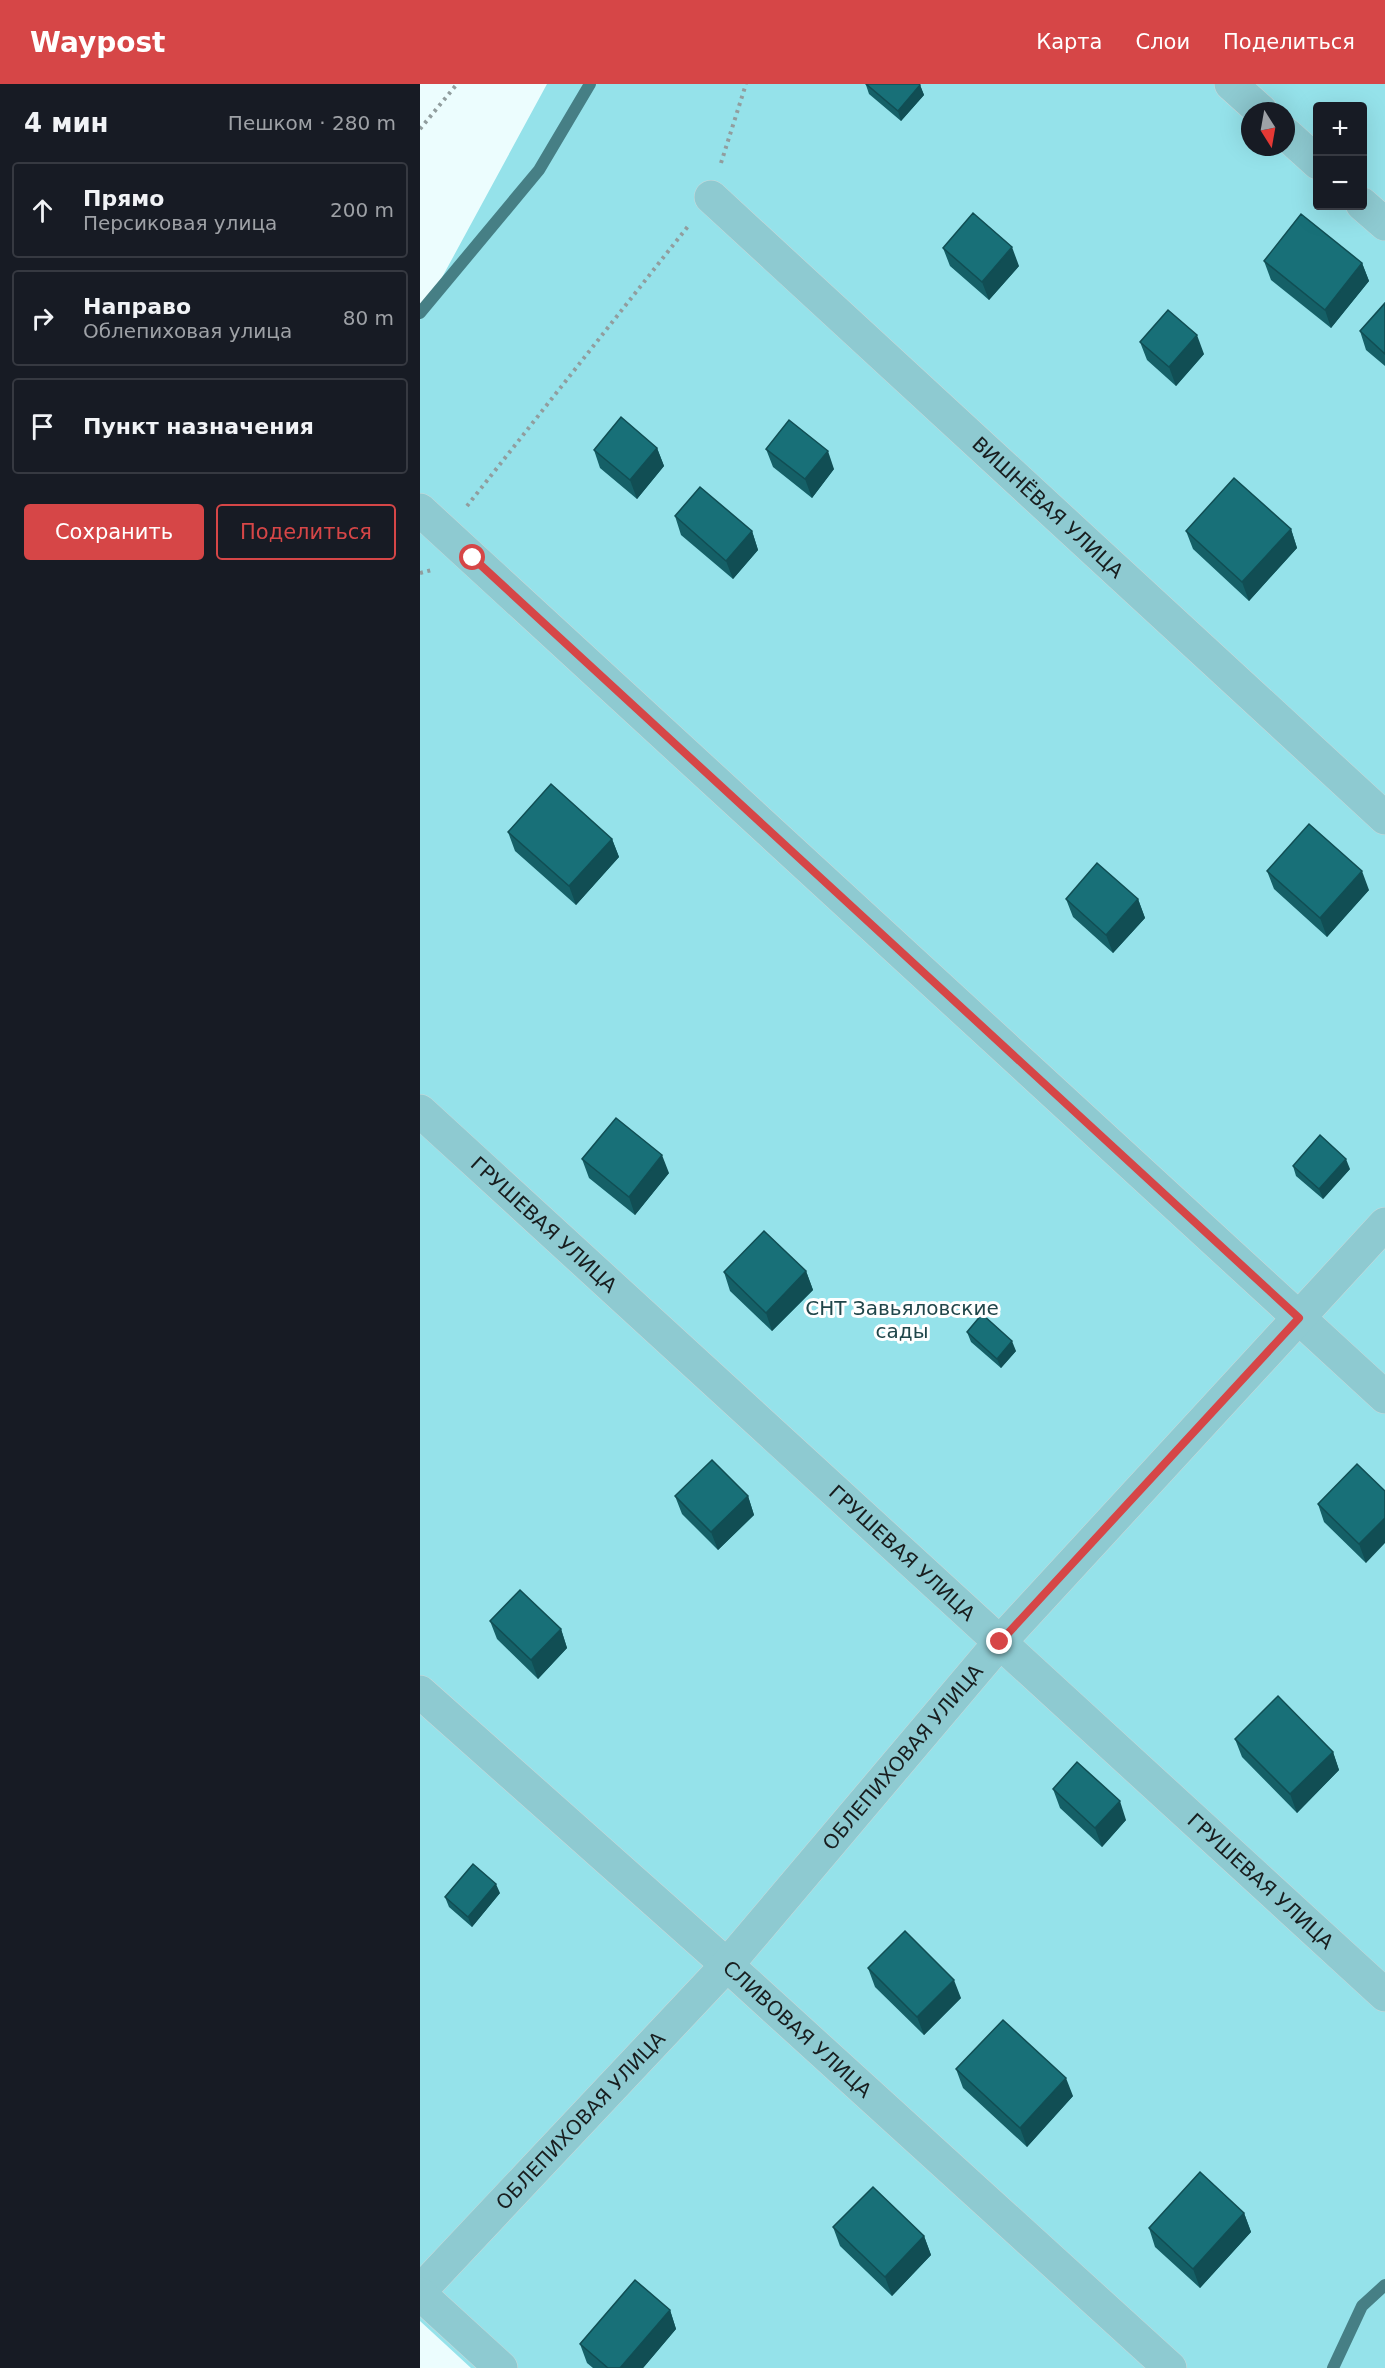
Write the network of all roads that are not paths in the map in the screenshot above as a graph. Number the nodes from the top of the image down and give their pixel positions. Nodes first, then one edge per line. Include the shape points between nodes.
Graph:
1 (1231, 84) edge
2 (1251, 102) edge
3 (1295, 142) edge
4 (1313, 159) edge
5 (711, 197) road end
6 (1367, 208) edge
7 (1385, 224) edge
8 (420, 510) edge
9 (1385, 818) edge
10 (420, 1111) edge
11 (1385, 1224) edge
12 (1299, 1318) junction
13 (1385, 1397) edge
14 (1000, 1642) junction
15 (420, 1692) edge
16 (727, 1965) junction
17 (1385, 1995) edge
18 (420, 2292) edge
19 (501, 2368) edge
20 (1170, 2368) edge

1 - 2 street
3 - 4 street
5 - 9 street, ВИШНЁВАЯ УЛИЦА
6 - 7 street
8 - 12 street
10 - 14 street, ГРУШЕВАЯ УЛИЦА
11 - 12 street, ОБЛЕПИХОВАЯ УЛИЦА
12 - 13 street
12 - 14 street, ОБЛЕПИХОВАЯ УЛИЦА
14 - 16 street, ОБЛЕПИХОВАЯ УЛИЦА
14 - 17 street, ГРУШЕВАЯ УЛИЦА
15 - 16 street, СЛИВОВАЯ УЛИЦА
16 - 18 street, ОБЛЕПИХОВАЯ УЛИЦА
16 - 20 street, СЛИВОВАЯ УЛИЦА
18 - 19 street

